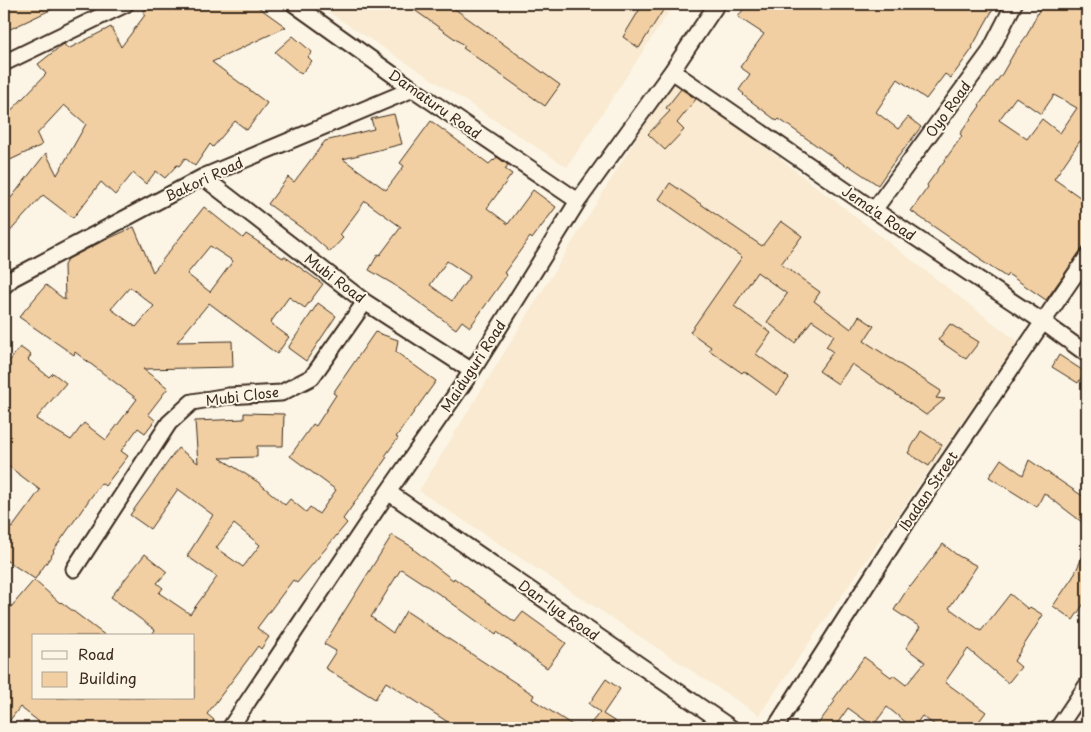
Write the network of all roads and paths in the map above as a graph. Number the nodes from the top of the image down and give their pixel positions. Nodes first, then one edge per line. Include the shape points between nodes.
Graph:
1 (126, 4) edge
2 (294, 4) edge
3 (717, 4) edge
4 (1014, 4) edge
5 (4, 63) edge
6 (672, 72) junction
7 (413, 89) junction
8 (203, 177) junction
9 (578, 201) junction
10 (874, 210) junction
11 (1087, 257) edge
12 (4, 286) edge
13 (365, 302) junction
14 (1043, 322) junction
15 (1087, 354) edge
16 (472, 370) junction
17 (388, 492) junction
18 (74, 569) dead end
19 (1087, 686) edge
20 (230, 728) edge
21 (731, 728) edge
22 (775, 728) edge
23 (1058, 728) edge

1 - 5 street
2 - 7 street, Damaturu Road
3 - 6 street, Maiduguri Road
4 - 10 street, Oyo Road via 989,53
6 - 9 street, Maiduguri Road
6 - 10 street, Jema'a Road
7 - 8 street, Bakori Road
7 - 9 street, Damaturu Road
8 - 12 street, Bakori Road via 13,278
8 - 13 street, Mubi Road
9 - 16 street, Maiduguri Road
10 - 14 street, Jema'a Road
11 - 14 street, Ibadan Street
13 - 16 street, Mubi Road
13 - 18 street, Mubi Close via 312,377 281,393 192,402 169,422
14 - 15 street, Jema'a Road
14 - 22 street, Ibadan Street via 907,522
16 - 17 street, Maiduguri Road
17 - 20 street, Maiduguri Road
17 - 21 street, Dan-Iya Road
19 - 23 street

